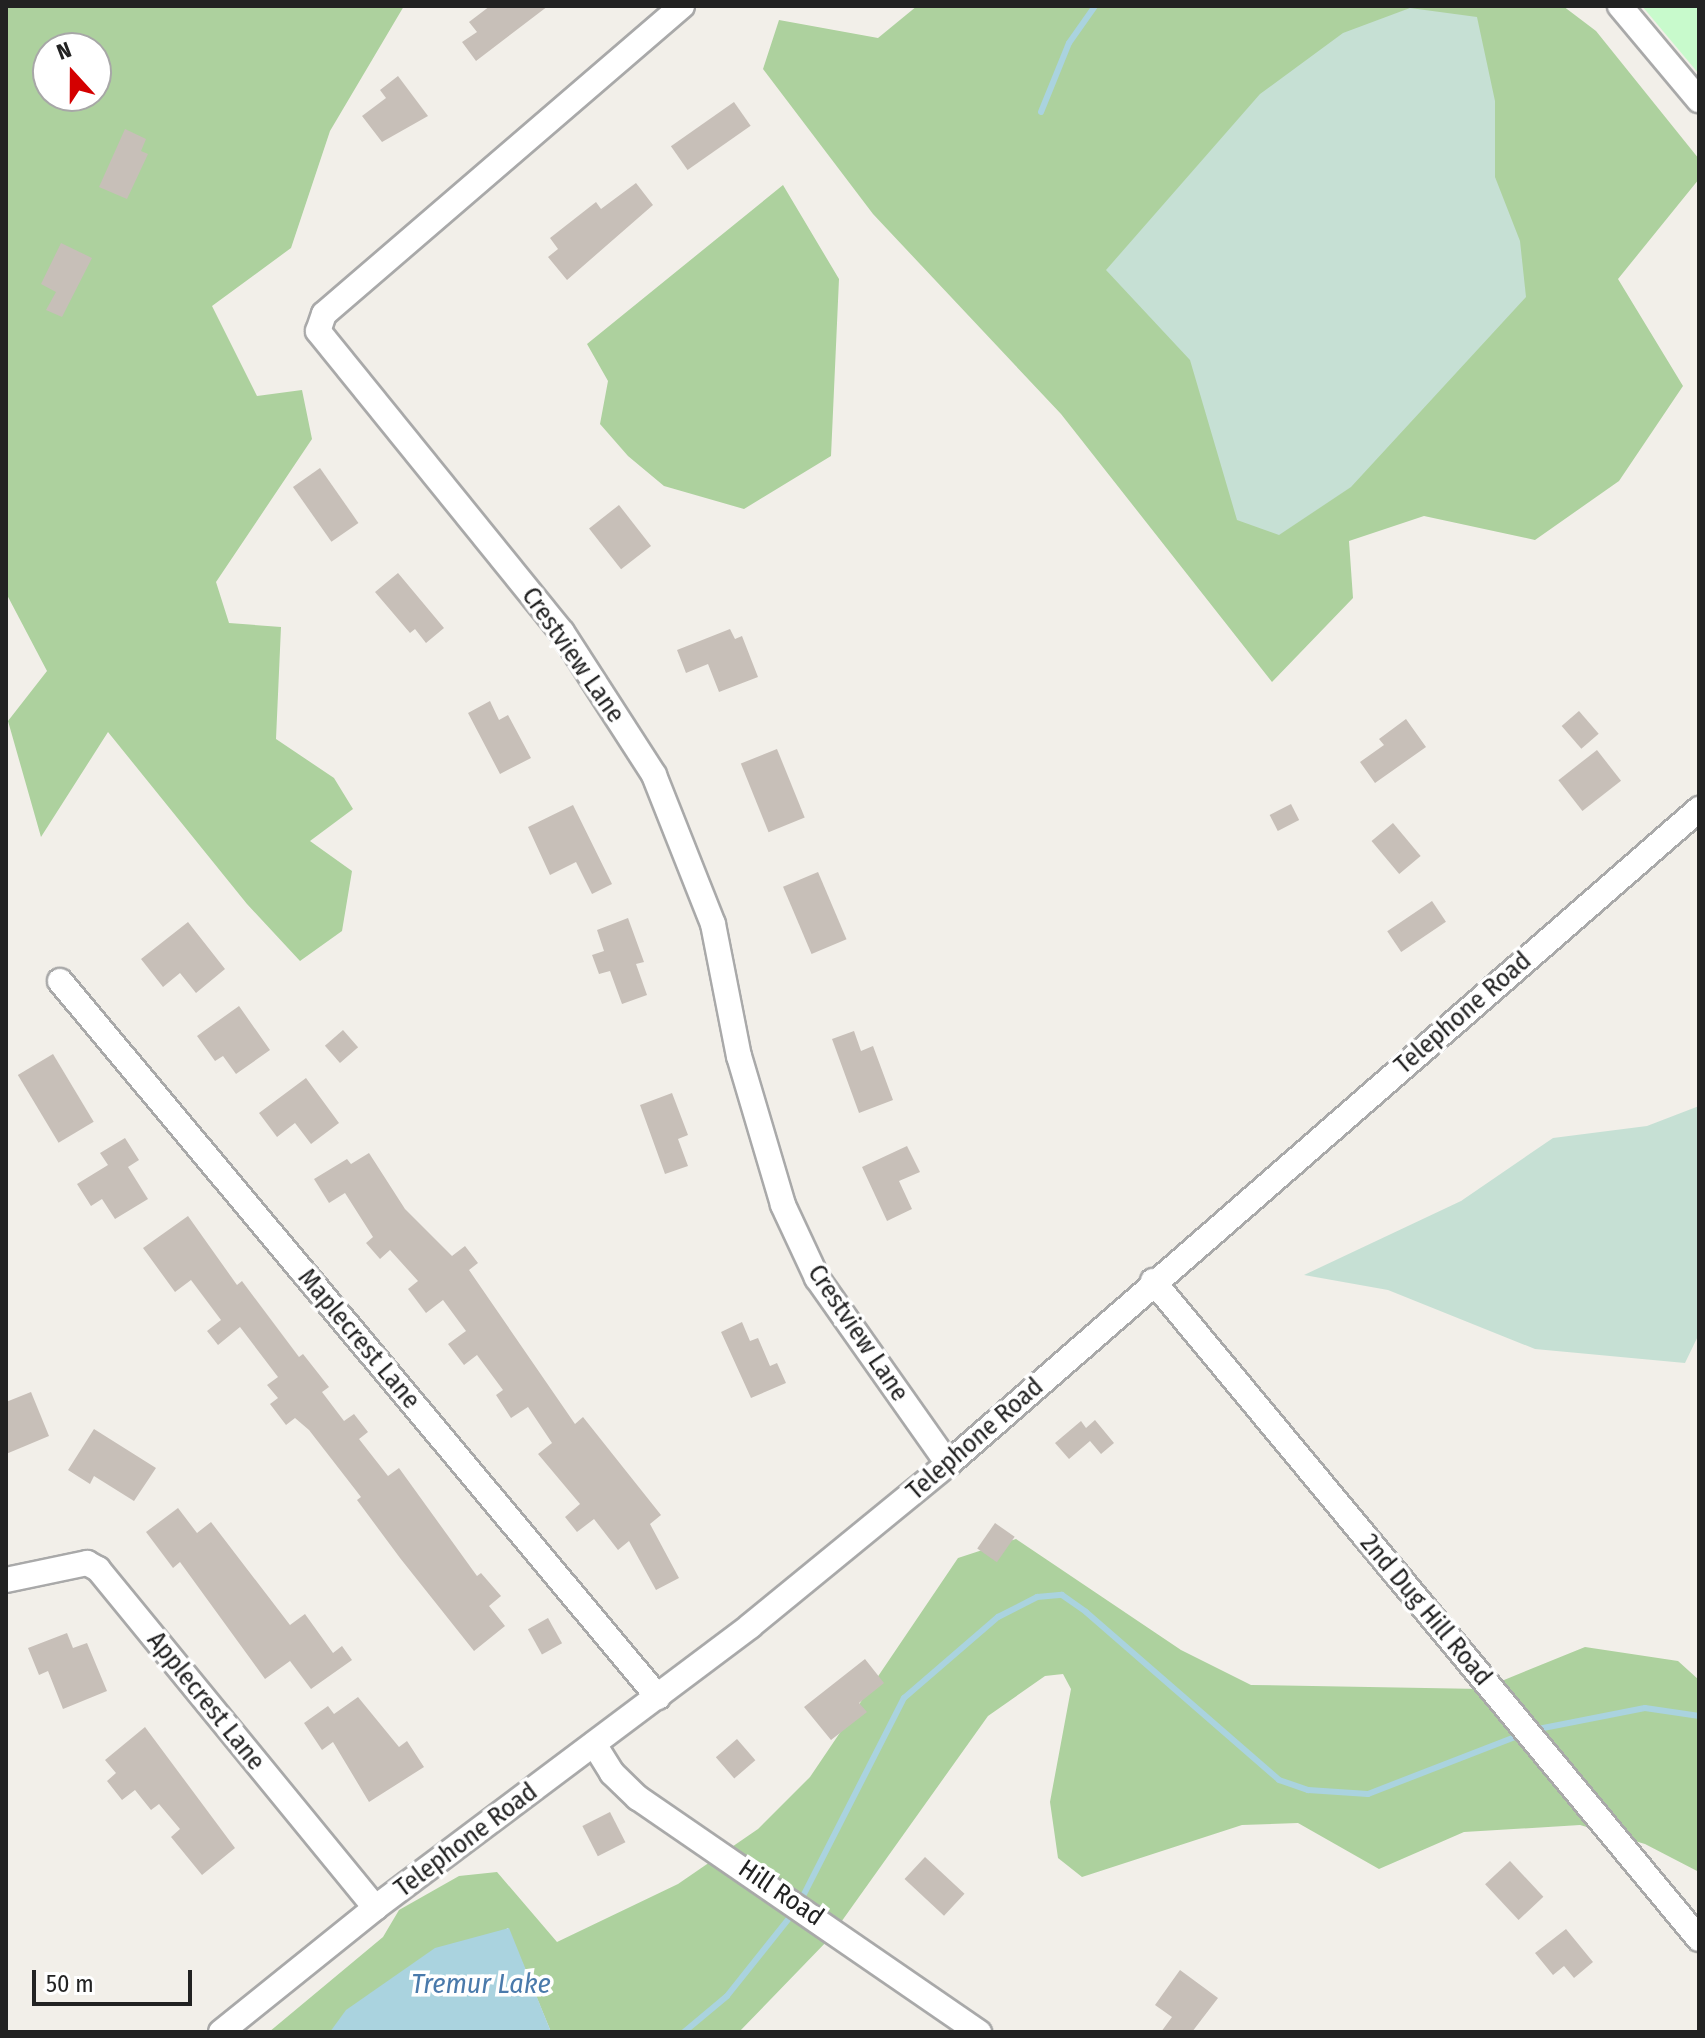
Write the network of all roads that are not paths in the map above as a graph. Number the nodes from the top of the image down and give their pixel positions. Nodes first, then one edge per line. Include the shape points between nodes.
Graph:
1 (682, 6) edge
2 (1620, 6) edge
3 (1699, 100) edge
4 (1699, 809) edge
5 (60, 981) dead end
6 (1153, 1281) junction
7 (948, 1464) junction
8 (6, 1580) edge
9 (658, 1697) junction
10 (594, 1744) junction
11 (375, 1908) junction
12 (1699, 1939) edge
13 (221, 2032) edge
14 (979, 2032) edge

1 - 7 street, Crestview Lane via 324,314 318,331 562,632 654,775 713,924 739,1056 783,1205 817,1278
2 - 3 street
4 - 6 street, Telephone Road
5 - 9 street, Maplecrest Lane
6 - 7 street, Telephone Road
6 - 12 street, 2nd Dug Hill Road
7 - 9 street, Telephone Road
8 - 11 street, Applecrest Lane via 87,1563 98,1569
9 - 10 street, Telephone Road
10 - 11 street, Telephone Road
10 - 14 street, Hill Road via 612,1773 638,1798 771,1884
11 - 13 street, Telephone Road

